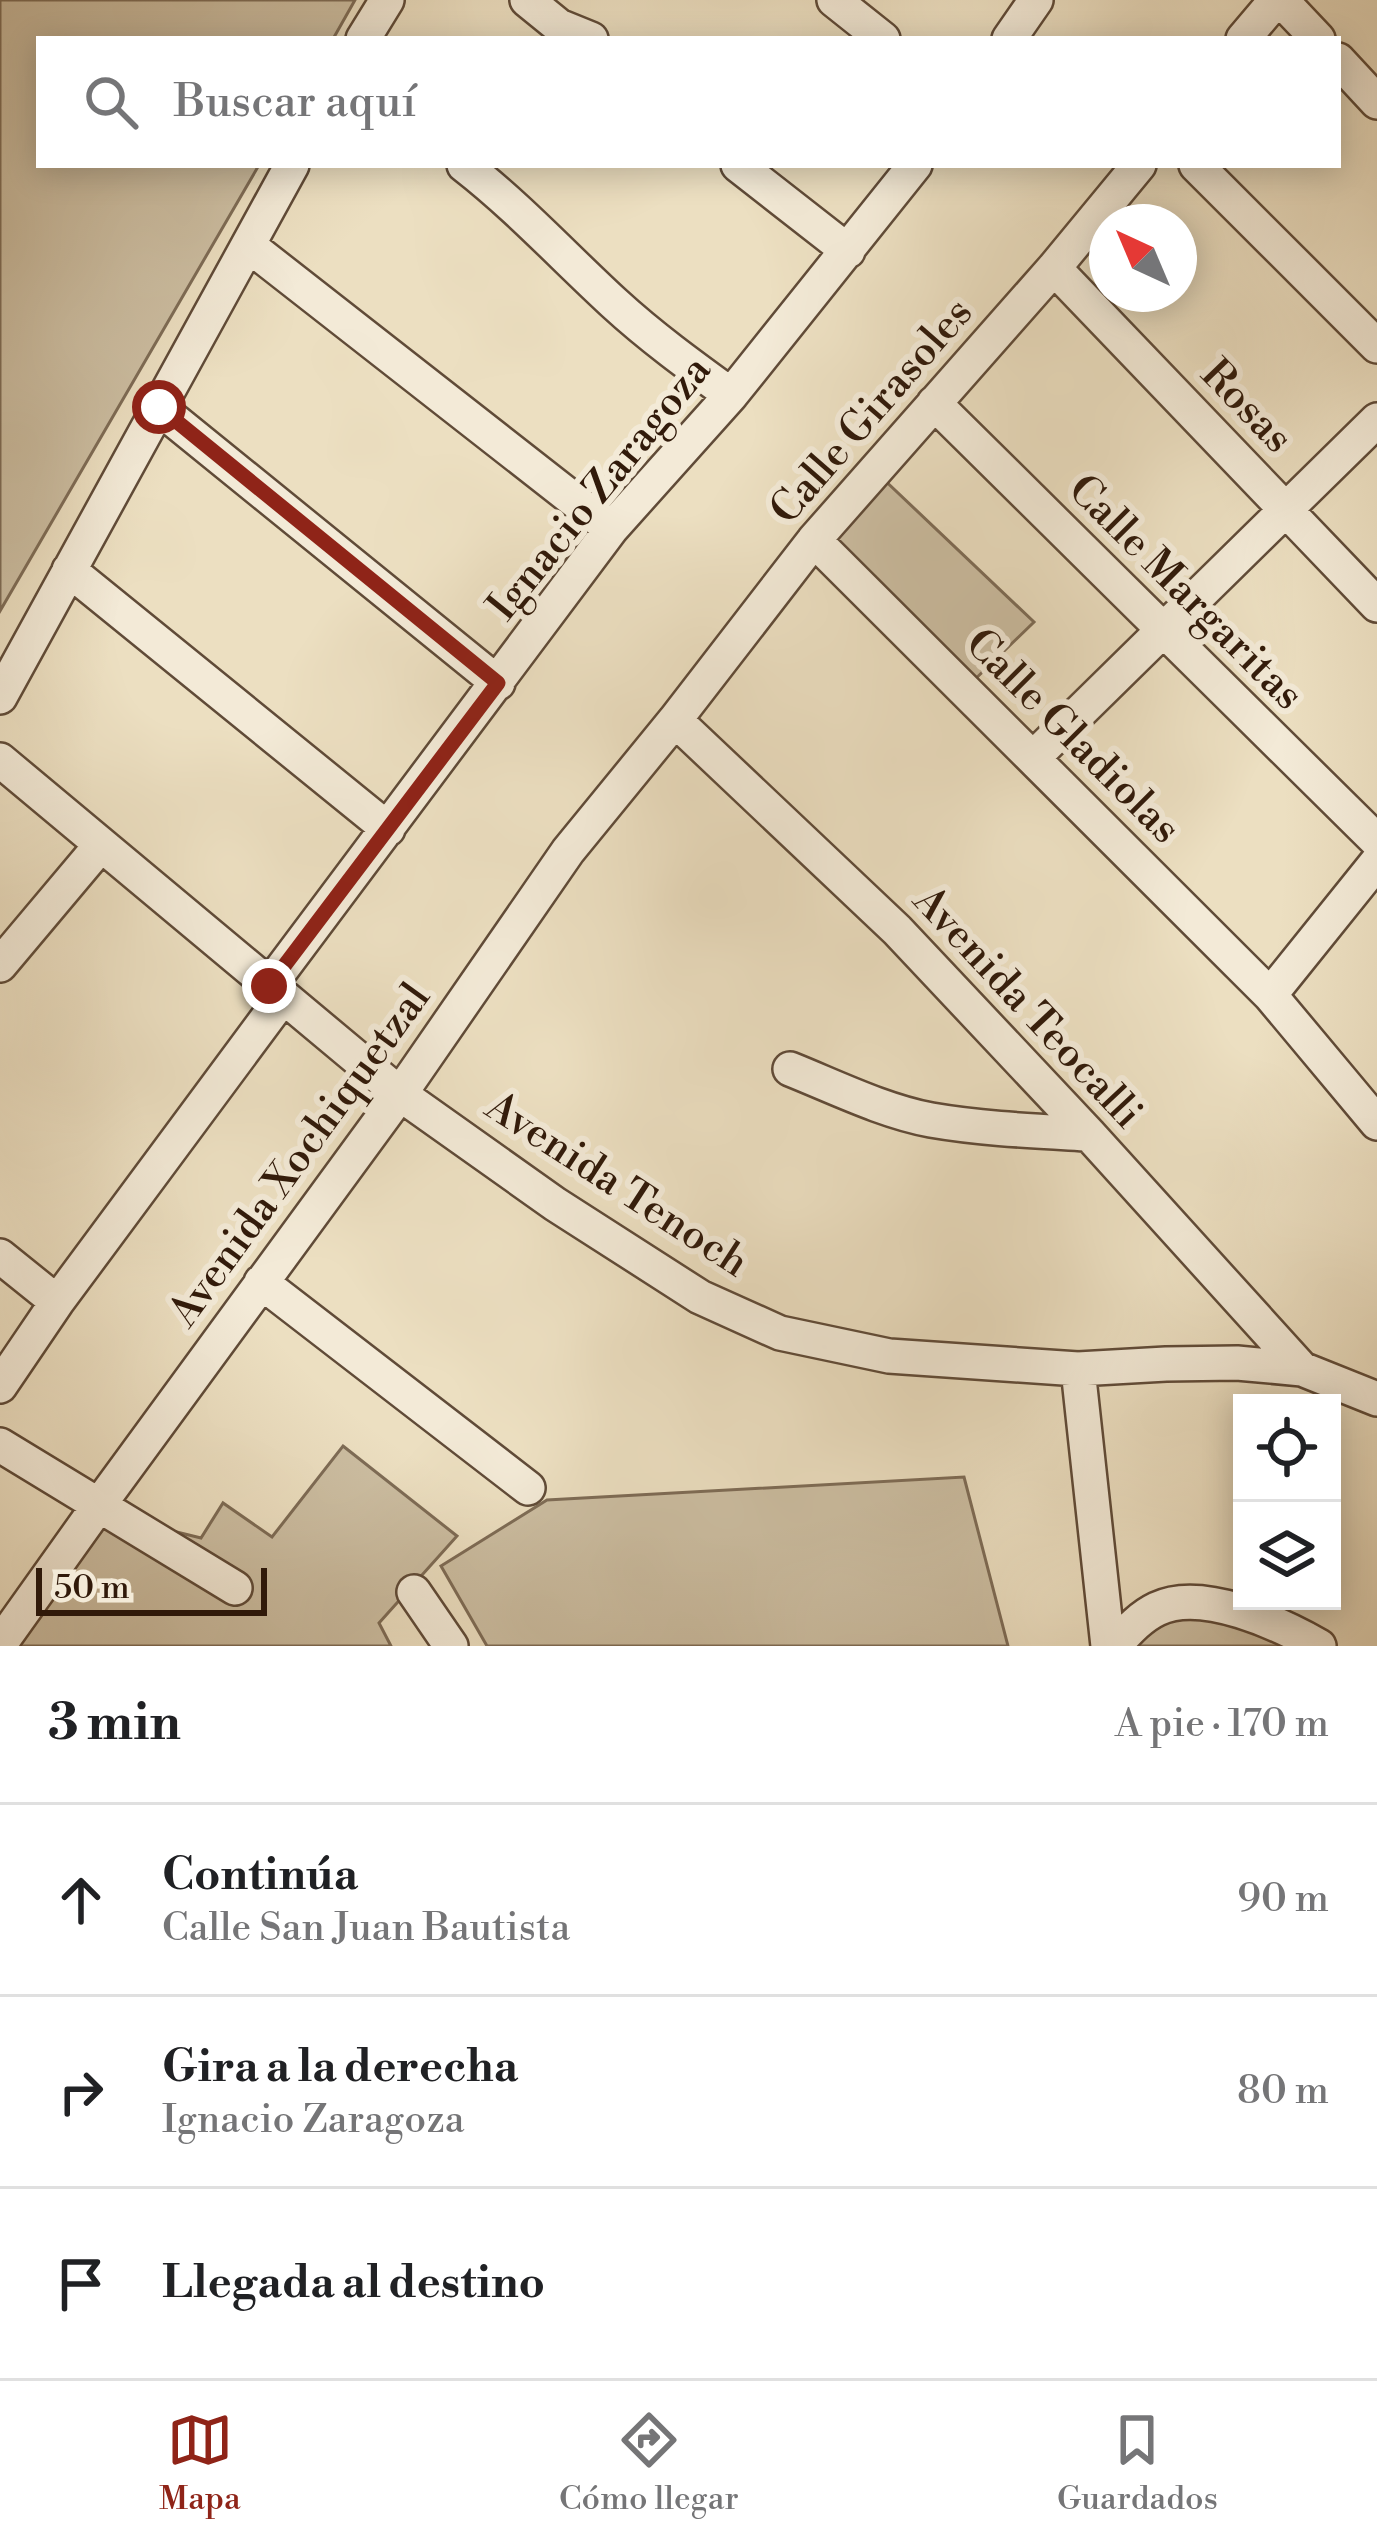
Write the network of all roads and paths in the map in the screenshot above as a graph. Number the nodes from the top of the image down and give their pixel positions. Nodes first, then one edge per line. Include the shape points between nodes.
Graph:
1 (387, 0) edge
2 (526, 0) edge
3 (834, 0) edge
4 (1036, 0) edge
5 (1278, 0) edge
6 (365, 36) edge
7 (584, 36) edge
8 (879, 36) edge
9 (1011, 36) edge
10 (1247, 36) edge
11 (1315, 36) edge
12 (1341, 64) edge
13 (1377, 102) edge
14 (290, 168) edge
15 (468, 168) edge
16 (742, 168) edge
17 (913, 168) edge
18 (1137, 168) edge
19 (1199, 168) edge
20 (248, 245) junction
21 (848, 250) junction
22 (1054, 268) junction
23 (1377, 346) edge
24 (731, 395) junction
25 (934, 403) junction
26 (159, 407) junction
27 (1377, 420) edge
28 (1286, 510) junction
29 (611, 529) junction
30 (814, 540) junction
31 (70, 570) junction
32 (1377, 605) edge
33 (1162, 631) junction
34 (498, 683) junction
35 (0, 697) edge
36 (675, 720) junction
37 (1034, 758) junction
38 (0, 760) edge
39 (388, 829) junction
40 (1377, 841) edge
41 (100, 846) junction
42 (1377, 862) edge
43 (0, 965) edge
44 (276, 992) junction
45 (1270, 995) junction
46 (790, 1069) dead end
47 (400, 1094) junction
48 (1373, 1112) edge
49 (1089, 1134) junction
50 (0, 1256) edge
51 (261, 1282) junction
52 (57, 1302) junction
53 (1078, 1369) junction
54 (1302, 1370) junction
55 (0, 1386) edge
56 (1377, 1399) edge
57 (0, 1444) edge
58 (528, 1488) dead end
59 (99, 1504) junction
60 (235, 1588) dead end
61 (414, 1592) dead end
62 (0, 1645) edge
63 (451, 1646) edge
64 (1111, 1646) edge
65 (1319, 1646) edge

1 - 6 street
2 - 7 street
3 - 8 street
4 - 9 street
5 - 10 street
5 - 11 street
12 - 13 street
14 - 20 street
15 - 24 street via 668,350
16 - 21 street
17 - 21 street, Ignacio Zaragoza
18 - 22 street, Calle Girasoles
19 - 23 street
20 - 26 street
20 - 29 street
21 - 24 street, Ignacio Zaragoza
22 - 25 street, Calle Girasoles
22 - 28 street, Rosas
24 - 29 street, Ignacio Zaragoza
25 - 30 street, Calle Girasoles
25 - 33 street, Calle Margaritas
26 - 31 street
26 - 34 street
27 - 28 street
28 - 32 street, Rosas
28 - 33 street
29 - 34 street, Ignacio Zaragoza
30 - 36 street, Calle Girasoles
30 - 37 street, Calle Gladiolas
31 - 35 street
31 - 39 street
33 - 37 street
33 - 40 street, Calle Margaritas
34 - 39 street, Ignacio Zaragoza
36 - 47 street, Avenida Xochiquetzal via 568,850
36 - 49 street, Avenida Teocalli via 896,930
37 - 45 street, Calle Gladiolas
38 - 41 street, Avenida Tenoch
39 - 44 street, Ignacio Zaragoza
41 - 43 street
41 - 44 street, Avenida Tenoch
42 - 45 street
44 - 47 street, Avenida Tenoch
44 - 52 street, Ignacio Zaragoza
45 - 48 street, Calle Gladiolas
46 - 49 street via 926,1119
47 - 51 street, Avenida Xochiquetzal
47 - 53 street, Avenida Tenoch via 700,1297 780,1334 889,1356
49 - 54 street, Avenida Teocalli
50 - 52 street
51 - 58 street
51 - 59 street, Avenida Xochiquetzal
52 - 55 street, Ignacio Zaragoza
53 - 54 street, Avenida Tenoch via 1237,1363
53 - 64 street
54 - 56 street, Avenida Tenoch
57 - 59 street
59 - 60 street
59 - 62 street, Avenida Xochiquetzal
61 - 63 street
64 - 65 street via 1160,1607 1196,1603 1282,1625

